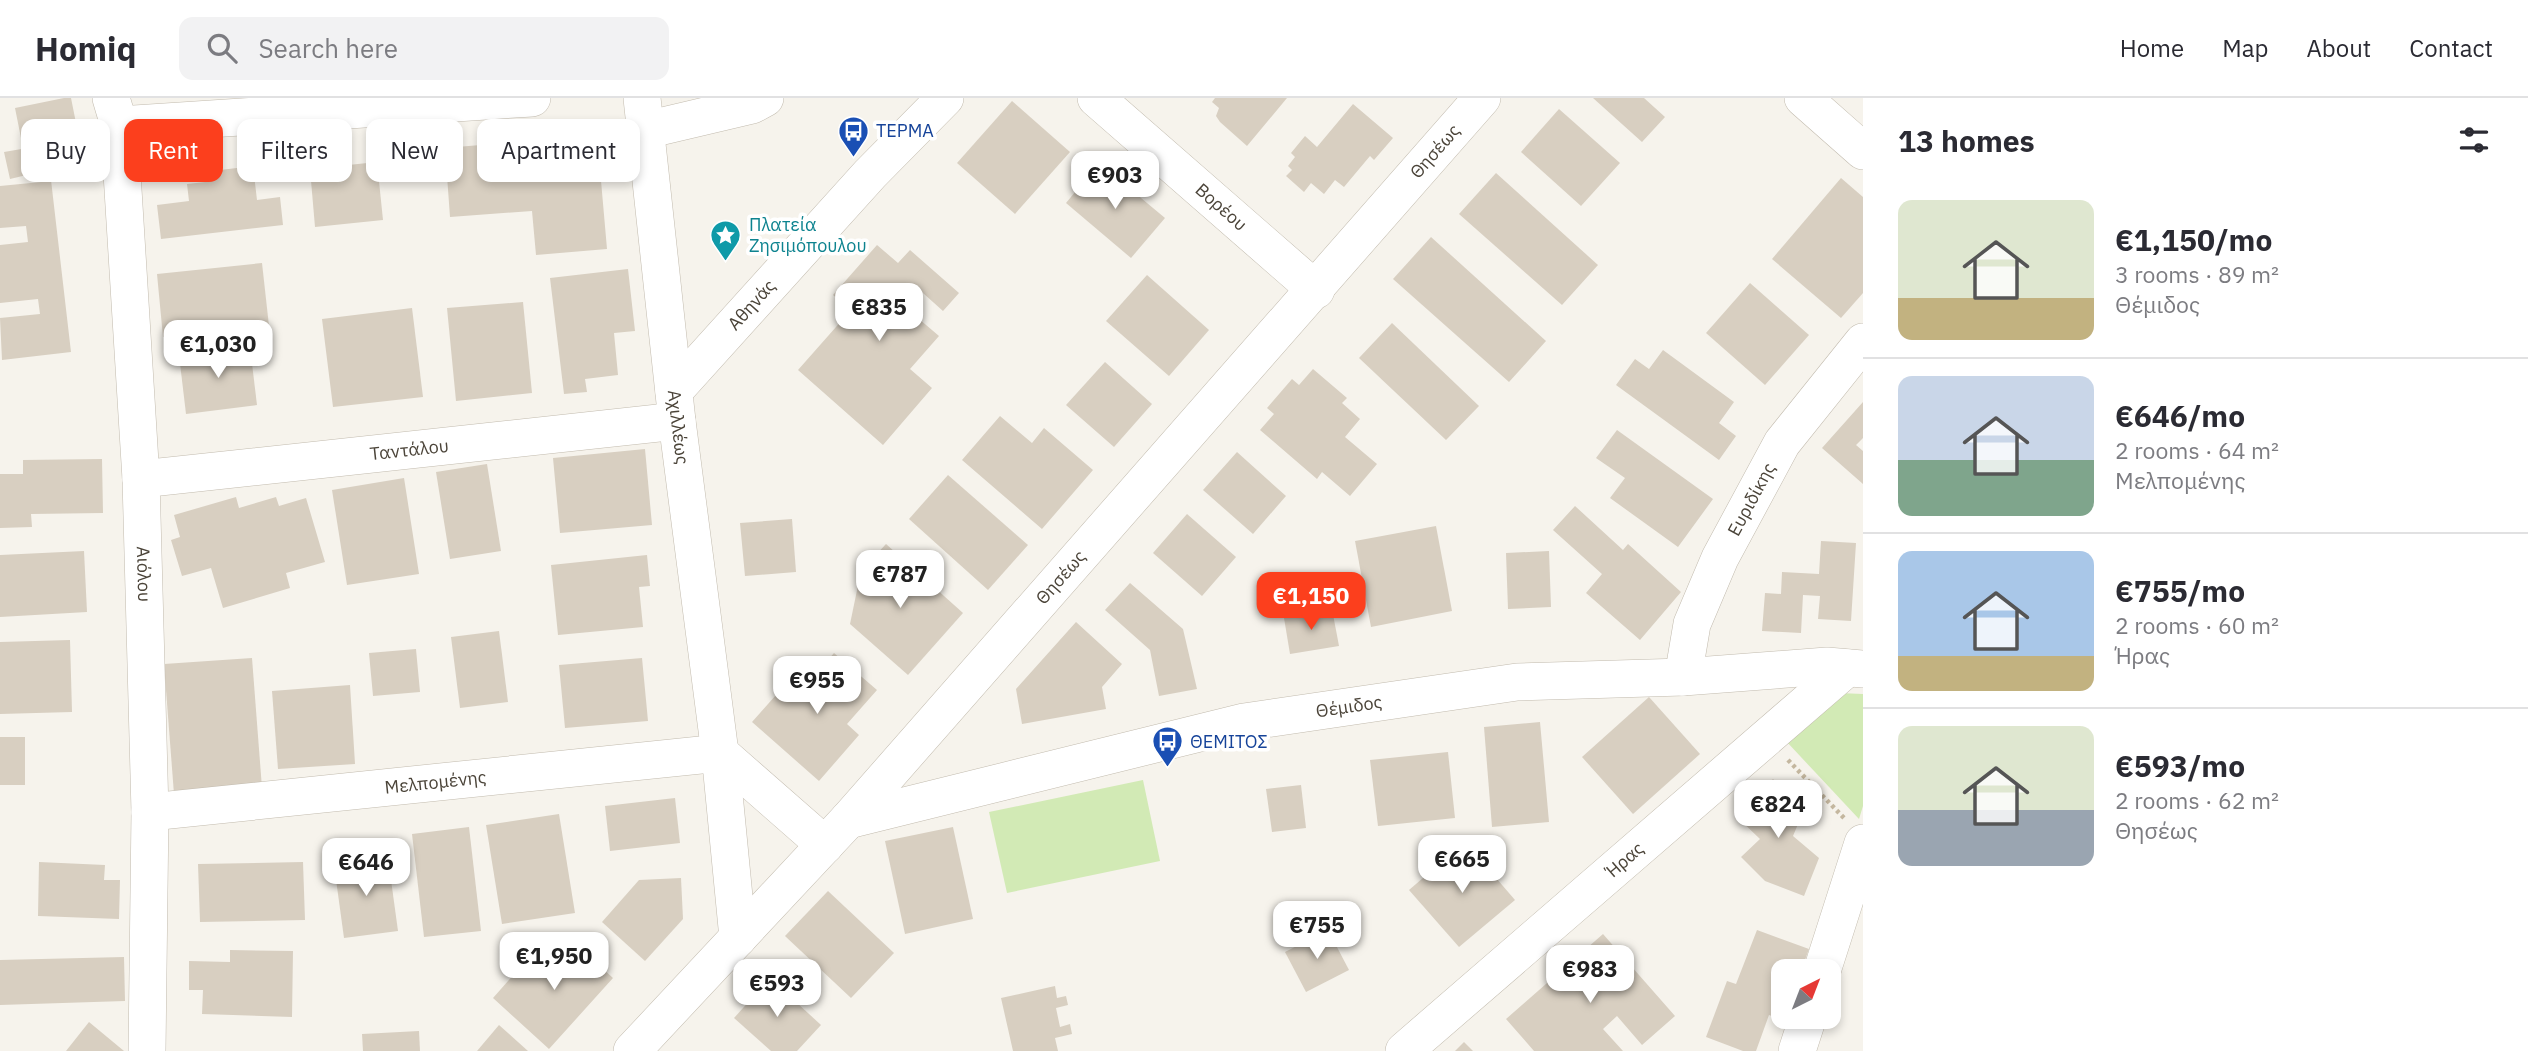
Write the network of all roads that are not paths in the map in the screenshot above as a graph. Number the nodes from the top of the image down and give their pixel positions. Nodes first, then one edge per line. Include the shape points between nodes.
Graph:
1 (532, 98) edge
2 (765, 98) edge
3 (945, 98) edge
4 (1096, 98) edge
5 (1482, 98) edge
6 (1803, 98) edge
7 (115, 112) edge
8 (644, 114) edge
9 (1863, 152) edge
10 (1315, 290) junction
11 (1863, 342) edge
12 (675, 406) junction
13 (141, 479) junction
14 (1855, 668) edge
15 (1683, 677) junction
16 (720, 753) junction
17 (150, 812) junction
18 (837, 833) junction
19 (1859, 836) edge
20 (738, 938) junction
21 (1825, 959) edge
22 (1804, 1029) edge
23 (147, 1051) edge
24 (632, 1051) edge
25 (1404, 1051) edge
26 (1797, 1051) edge

1 - 7 street
2 - 8 street via 752,105
3 - 12 street, Αθηνάς via 870,174
4 - 10 street, Βορέου
5 - 10 street, Θησέως
6 - 9 street
7 - 13 street, Αιόλου
8 - 12 street, Αχιλλέως
10 - 18 street, Θησέως
11 - 15 street, Ευριδίκης via 1782,443 1720,558 1692,624
12 - 13 street, Ταντάλου
12 - 16 street, Αχιλλέως
13 - 17 street, Αιόλου
14 - 15 street, Θέμιδος
14 - 25 street, Ήρας via 1766,737
15 - 18 street, Θέμιδος via 1517,682 1244,722
16 - 17 street, Μελπομένης
16 - 18 street
16 - 20 street, Αχιλλέως
17 - 23 street, Αιόλου
18 - 20 street, Θησέως
19 - 21 street
20 - 24 street, Θησέως
22 - 26 street

